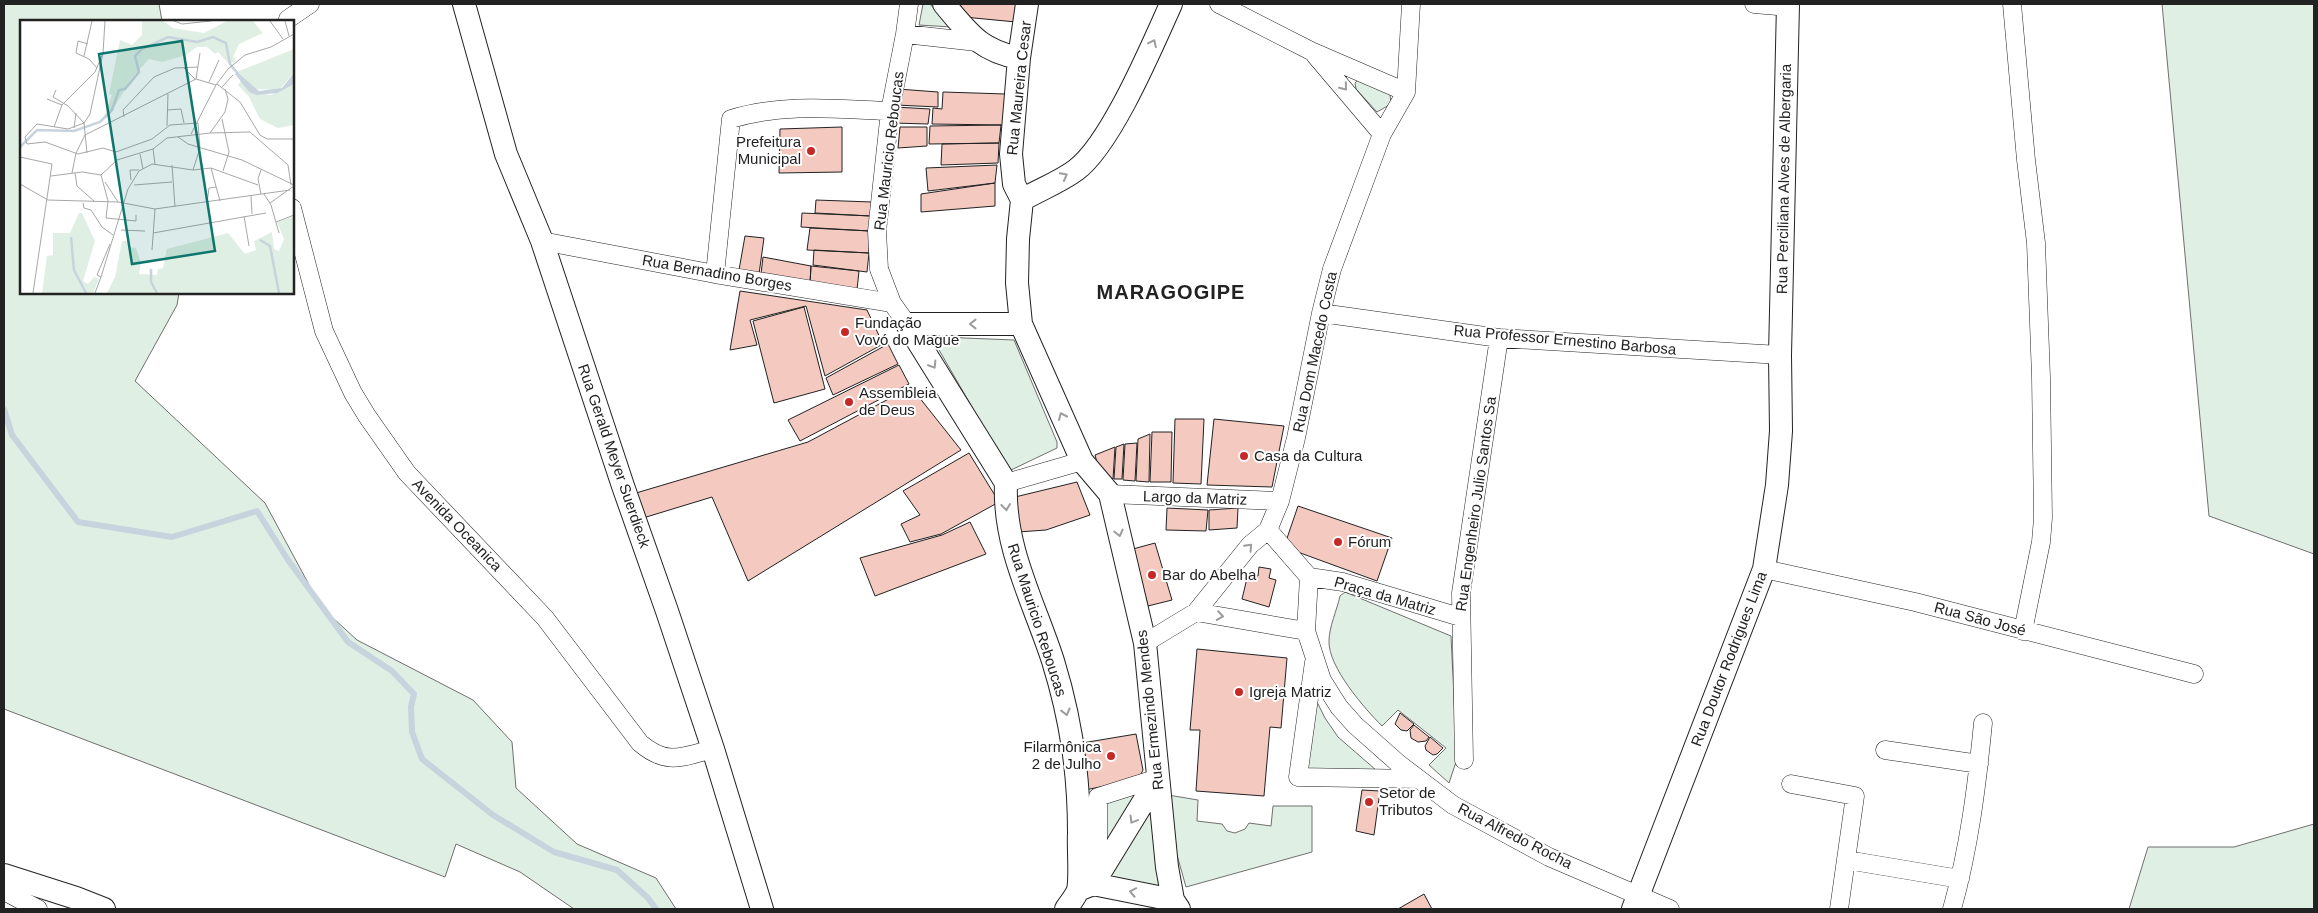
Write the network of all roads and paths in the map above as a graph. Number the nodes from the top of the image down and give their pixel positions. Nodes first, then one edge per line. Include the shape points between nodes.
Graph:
1 (310, 4) edge
2 (464, 4) edge
3 (909, 4) edge
4 (944, 4) edge
5 (1028, 4) edge
6 (1171, 4) edge
7 (1219, 4) edge
8 (1411, 4) edge
9 (1754, 4) edge
10 (2012, 4) edge
11 (1788, 5) edge
12 (289, 15) edge
13 (905, 34) junction
14 (977, 42) junction
15 (1311, 51) junction
16 (1019, 58) junction
17 (1406, 92) junction
18 (890, 111) junction
19 (1382, 134) junction
20 (1022, 200) junction
21 (294, 216) edge
22 (542, 241) junction
23 (715, 274) junction
24 (892, 303) junction
25 (1321, 313) junction
26 (907, 324) junction
27 (1021, 324) junction
28 (1499, 338) junction
29 (1780, 355) junction
30 (1082, 460) junction
31 (1006, 483) junction
32 (1110, 494) junction
33 (1280, 501) junction
34 (1268, 530) junction
35 (1764, 569) junction
36 (1308, 577) junction
37 (1196, 612) junction
38 (1460, 617) junction
39 (1306, 631) junction
40 (2024, 631) junction
41 (1145, 643) junction
42 (1314, 656) junction
43 (2194, 674) dead end
44 (1983, 723) dead end
45 (713, 749) junction
46 (1885, 750) dead end
47 (1464, 760) dead end
48 (1979, 764) junction
49 (1158, 778) junction
50 (1419, 779) junction
51 (1791, 784) dead end
52 (1847, 860) junction
53 (4, 875) edge
54 (1960, 880) junction
55 (1089, 883) junction
56 (4, 891) edge
57 (1635, 902) edge
58 (1176, 905) edge
59 (38, 909) edge
60 (104, 909) edge
61 (762, 909) edge
62 (1066, 909) edge
63 (1670, 909) edge
64 (1840, 909) edge
65 (1952, 909) edge

1 - 12 street
2 - 22 street, Rua Gerald Meyer Suerdieck via 506,154
3 - 13 street, Rua Mauricio Reboucas
4 - 14 street
5 - 16 street, Rua Maureira Cesar
20 -> 6 street via 1075,170 1093,155 1121,109
7 - 15 street
8 - 17 street, Rua Dom Macedo Costa
9 - 11 street
10 - 40 street via 2036,243 2041,377 2043,518
11 - 29 street, Rua Perciliana Alves de Albergaria
13 - 14 street
13 - 18 street, Rua Mauricio Reboucas
14 - 16 street via 1006,56
15 - 17 street
15 -> 19 street
16 - 20 street, Rua Maureira Cesar via 1011,154 1014,184
17 - 19 street, Rua Dom Macedo Costa
18 - 23 street via 804,108 752,113 731,119
18 - 24 street, Rua Mauricio Reboucas via 878,231 880,269
19 - 25 street, Rua Dom Macedo Costa via 1332,269
20 - 27 street, Rua Ermezindo Mendes via 1017,283
21 - 45 street, Avenida Oceanica via 316,306 333,354 367,416 407,473 546,618 640,743 656,755 670,759
22 - 23 street, Rua Bernadino Borges
22 - 45 street, Rua Gerald Meyer Suerdieck
23 - 24 street, Rua Bernadino Borges
24 - 26 street, Rua Mauricio Reboucas
25 - 28 street, Rua Professor Ernestino Barbosa
25 - 33 street, Rua Dom Macedo Costa
27 -> 26 street
26 -> 31 street, Rua Mauricio Reboucas
30 -> 27 street, Rua Ermezindo Mendes
28 - 29 street, Rua Professor Ernestino Barbosa
28 - 38 street, Rua Engenheiro Julio Santos Sa via 1464,570
29 - 35 street, Rua Doutor Rodrigues Lima via 1781,431
30 - 31 street
30 - 32 street, Rua Ermezindo Mendes
31 -> 55 street, Rua Mauricio Reboucas via 1005,504 1013,549 1053,661 1076,756
32 - 33 street, Largo da Matriz
32 -> 41 street, Rua Ermezindo Mendes
33 - 34 street, Rua Dom Macedo Costa
34 - 36 street
37 -> 34 street via 1250,545
35 - 40 street, Rua São José via 1915,602
35 - 57 street, Rua Doutor Rodrigues Lima
36 - 38 street, Praça da Matriz via 1343,582
36 - 39 street
37 -> 39 street
37 - 41 street
38 - 47 street, Rua Engenheiro Julio Santos Sa
39 - 42 street
40 - 43 street, Rua São José
41 - 49 street, Rua Ermezindo Mendes
42 - 50 street, Rua Alfredo Rocha via 1322,680 1339,707 1377,745
42 - 50 street via 1298,778
44 - 48 street
45 - 61 street, Rua Gerald Meyer Suerdieck
46 - 48 street
48 - 54 street
49 -> 55 street
49 - 55 street via 1098,797
49 - 58 street, Rua Ermezindo Mendes via 1167,867
50 - 57 street, Rua Alfredo Rocha via 1453,805
51 - 52 street via 1855,796
52 - 54 street
52 - 64 street
53 - 60 street
54 - 65 street
58 -> 55 street
55 - 62 street
56 - 59 street
57 - 63 street, Rua Alfredo Rocha

